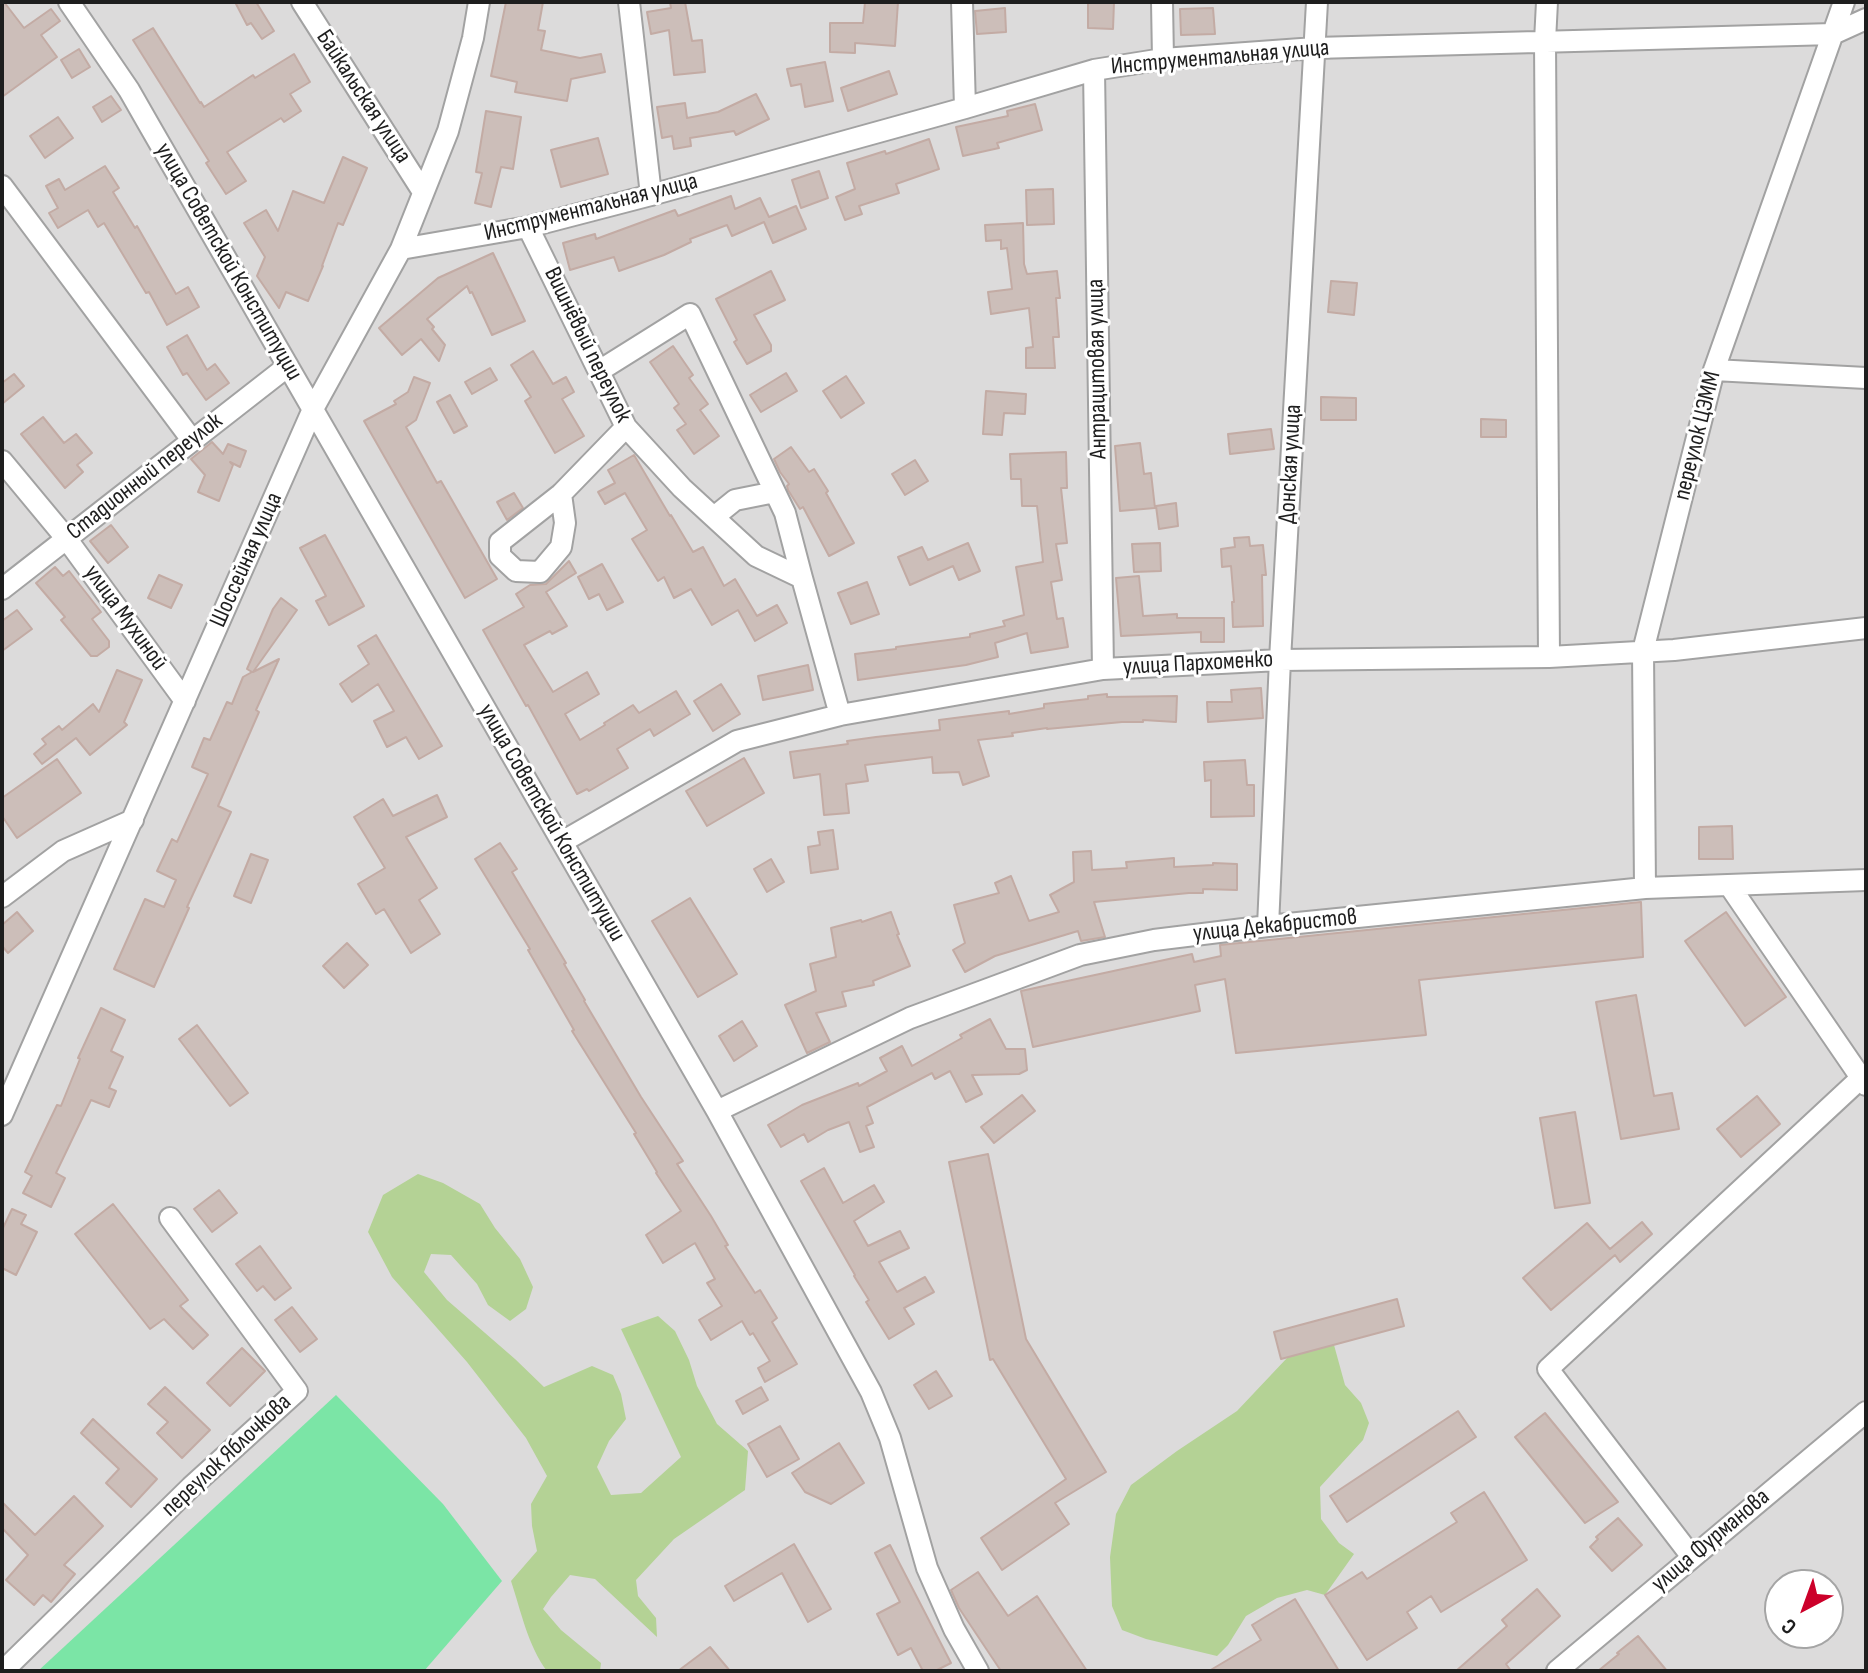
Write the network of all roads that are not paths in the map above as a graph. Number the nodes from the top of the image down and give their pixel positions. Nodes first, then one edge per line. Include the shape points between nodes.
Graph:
1 (69, 2) edge
2 (302, 2) edge
3 (479, 2) edge
4 (629, 2) edge
5 (962, 2) edge
6 (1162, 2) edge
7 (1317, 2) edge
8 (1547, 2) edge
9 (1844, 2) edge
10 (1866, 19) edge
11 (1833, 34) junction
12 (1545, 41) junction
13 (1315, 48) junction
14 (1163, 59) junction
15 (1094, 70) junction
16 (965, 108) junction
17 (2, 186) edge
18 (423, 192) junction
19 (651, 195) junction
20 (528, 227) junction
21 (401, 249) junction
22 (288, 366) junction
23 (1714, 370) junction
24 (599, 371) junction
25 (1866, 378) edge
26 (313, 409) junction
27 (626, 427) junction
28 (192, 440) junction
29 (2, 461) edge
30 (775, 492) junction
31 (561, 494) dead end
32 (714, 517) junction
33 (66, 538) junction
34 (802, 578) junction
35 (2, 589) edge
36 (1866, 628) edge
37 (1643, 651) junction
38 (1549, 657) junction
39 (1280, 660) junction
40 (1103, 669) junction
41 (185, 701) junction
42 (840, 715) junction
43 (133, 820) junction
44 (562, 842) junction
45 (1866, 880) edge
46 (1729, 885) junction
47 (1645, 888) junction
48 (2, 897) edge
49 (1268, 926) junction
50 (1863, 1082) edge
51 (717, 1111) junction
52 (2, 1115) edge
53 (170, 1218) dead end
54 (1866, 1412) edge
55 (1692, 1557) junction
56 (3, 1671) edge
57 (978, 1671) edge
58 (1557, 1671) edge

1 - 22 street, улица Советской Конституции via 129,90
2 - 18 street, Байкальская улица
3 - 18 street, Шоссейная улица via 448,131
4 - 19 street
5 - 16 street
6 - 14 street
7 - 13 street, Донская улица
8 - 12 street
9 - 11 street, переулок ЦЭММ
10 - 11 street, Инструментальная улица
11 - 12 street, Инструментальная улица
11 - 23 street, переулок ЦЭММ
12 - 13 street, Инструментальная улица
12 - 38 street
13 - 14 street, Инструментальная улица
13 - 39 street, Донская улица
14 - 15 street, Инструментальная улица
15 - 16 street, Инструментальная улица
15 - 40 street, Антрацитовая улица
16 - 19 street, Инструментальная улица
17 - 28 street
18 - 21 street, Шоссейная улица
19 - 20 street, Инструментальная улица
20 - 21 street, Инструментальная улица
20 - 24 street, Вишнёвый переулок
21 - 26 street, Шоссейная улица
22 - 26 street, улица Советской Конституции
22 - 28 street, Стадионный переулок
23 - 25 street
23 - 37 street, переулок ЦЭММ
24 - 27 street, Вишнёвый переулок
24 - 30 street via 690,314
26 - 41 street, Шоссейная улица
26 - 44 street, улица Советской Конституции
27 - 31 street
27 - 32 street, Вишнёвый переулок
28 - 33 street, Стадионный переулок
29 - 33 street, улица Мухиной
30 - 32 street via 735,500
30 - 34 street
32 - 34 street, Вишнёвый переулок via 756,556
33 - 35 street, Стадионный переулок
33 - 41 street, улица Мухиной
34 - 42 street
36 - 37 street, улица Пархоменко
37 - 38 street, улица Пархоменко
37 - 47 street, переулок ЦЭММ
38 - 39 street, улица Пархоменко
39 - 40 street, улица Пархоменко
39 - 49 street, Донская улица
40 - 42 street, улица Пархоменко
41 - 43 street, Шоссейная улица
42 - 44 street, улица Пархоменко via 737,741
43 - 48 street via 63,851
43 - 52 street, Шоссейная улица
44 - 51 street, улица Советской Конституции
45 - 46 street, улица Декабристов
46 - 47 street, улица Декабристов
46 - 50 street
47 - 49 street, улица Декабристов
49 - 51 street, улица Декабристов via 1080,955 910,1018
50 - 55 street via 1548,1369
51 - 57 street, улица Советской Конституции via 871,1392 890,1438 927,1568
53 - 56 street, переулок Яблочкова via 297,1391
54 - 55 street, улица Фурманова
55 - 58 street, улица Фурманова

